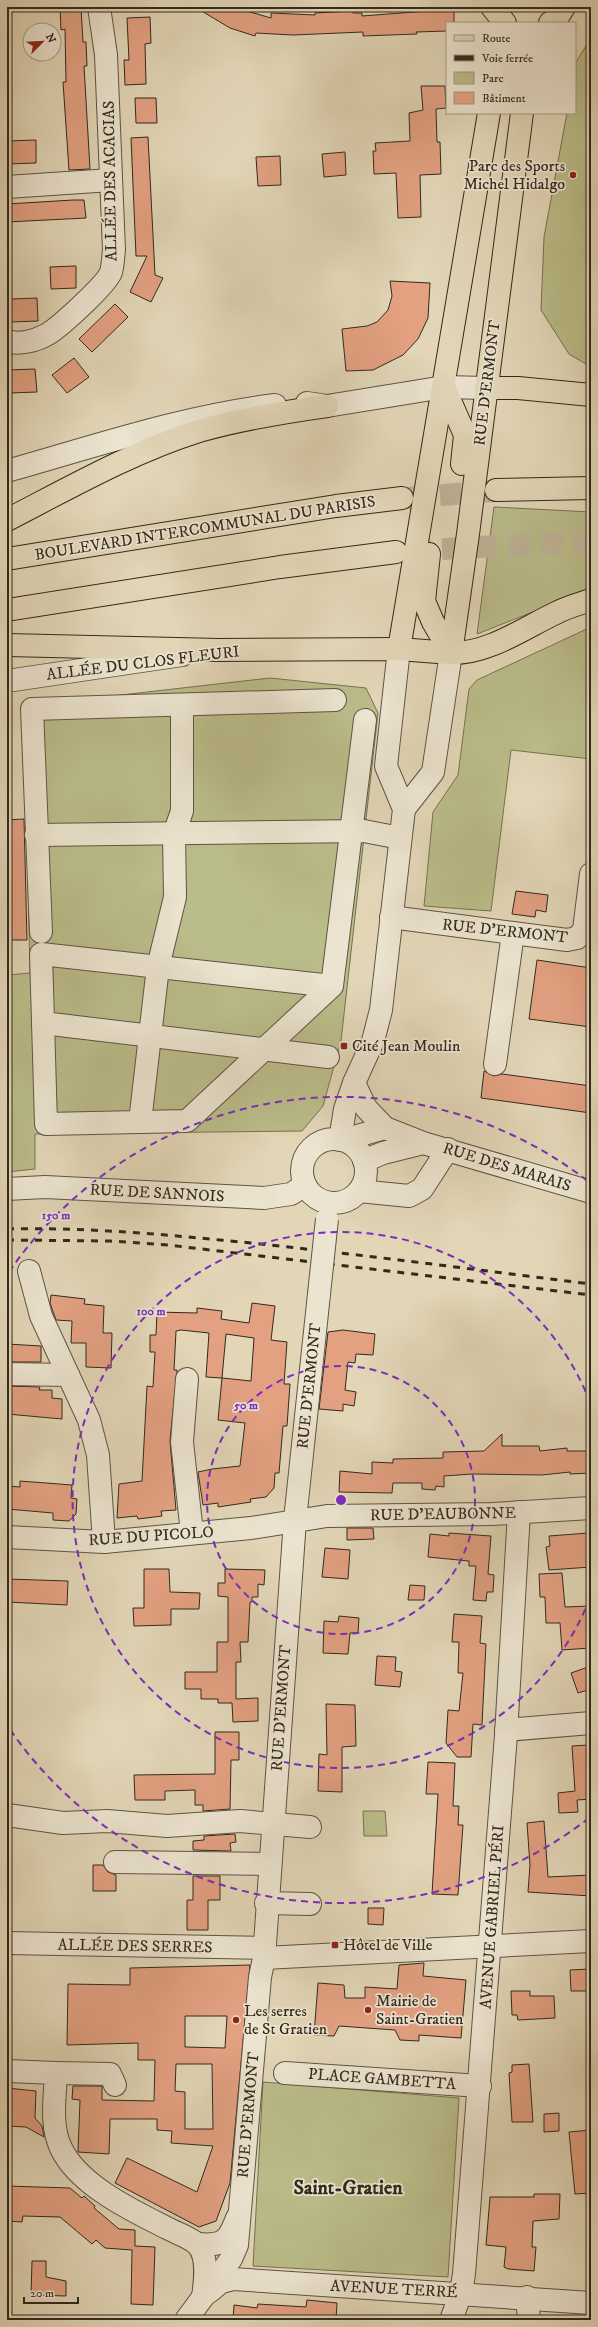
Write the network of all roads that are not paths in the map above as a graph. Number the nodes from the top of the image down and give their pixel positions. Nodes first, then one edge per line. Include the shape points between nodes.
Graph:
1 (99, 7) edge
2 (492, 7) edge
3 (564, 7) edge
4 (504, 22) edge
5 (551, 22) edge
6 (489, 114) edge
7 (522, 114) edge
8 (111, 180) junction
9 (7, 187) edge
10 (7, 341) edge
11 (444, 387) junction
12 (486, 388) junction
13 (591, 395) edge
14 (327, 406) junction
15 (7, 471) edge
16 (591, 488) edge
17 (496, 490) tunnel mouth
18 (402, 498) tunnel mouth
19 (7, 520) edge
20 (420, 523) junction
21 (396, 552) tunnel mouth
22 (465, 553) junction
23 (7, 559) edge
24 (591, 600) edge
25 (7, 610) edge
26 (7, 645) edge
27 (399, 649) junction
28 (219, 650) junction
29 (451, 653) junction
30 (7, 681) edge
31 (335, 700) dead end
32 (182, 705) junction
33 (365, 720) dead end
34 (404, 810) junction
35 (351, 831) junction
36 (174, 834) junction
37 (36, 835) junction
38 (400, 838) junction
39 (591, 874) edge
40 (391, 917) junction
41 (41, 932) dead end
42 (513, 932) junction
43 (158, 967) junction
44 (332, 986) junction
45 (43, 1023) junction
46 (150, 1036) junction
47 (264, 1050) junction
48 (328, 1058) dead end
49 (495, 1064) dead end
50 (354, 1083) junction
51 (140, 1122) junction
52 (385, 1128) junction
53 (342, 1140) junction
54 (423, 1142) junction
55 (448, 1149) junction
56 (364, 1161) junction
57 (305, 1185) junction
58 (7, 1189) edge
59 (359, 1191) junction
60 (591, 1192) edge
61 (328, 1211) junction
62 (29, 1271) dead end
63 (7, 1374) edge
64 (68, 1375) junction
65 (187, 1379) dead end
66 (591, 1508) edge
67 (520, 1512) junction
68 (295, 1520) junction
69 (192, 1533) junction
70 (7, 1537) edge
71 (104, 1542) junction
72 (591, 1722) edge
73 (506, 1730) junction
74 (7, 1815) edge
75 (273, 1823) junction
76 (310, 1827) dead end
77 (115, 1862) dead end
78 (270, 1864) junction
79 (266, 1903) junction
80 (310, 1904) dead end
81 (591, 1941) edge
82 (7, 1943) edge
83 (490, 1947) junction
84 (264, 1953) junction
85 (7, 2071) edge
86 (56, 2073) junction
87 (285, 2073) dead end
88 (115, 2085) dead end
89 (480, 2086) junction
90 (239, 2214) junction
91 (197, 2244) junction
92 (461, 2293) junction
93 (203, 2297) junction
94 (527, 2297) junction
95 (591, 2303) edge
96 (186, 2320) edge
97 (451, 2320) edge
98 (529, 2320) edge

1 - 8 street, ALLÉE DES ACACIAS via 106,55
2 - 4 main road
3 - 5 main road
6 - 11 main road
7 - 12 main road, RUE D'ERMONT
8 - 9 street
8 - 10 street, ALLÉE DES ACACIAS via 114,250 111,272 106,281 71,316 47,335 32,341
11 - 12 street
11 - 14 street
11 - 20 main road
11 - 22 main road via 465,435 454,531
12 - 13 main road via 518,388
12 - 22 main road, RUE D'ERMONT
14 - 15 street via 298,402 240,409 181,422
14 - 19 main road via 278,413 198,432 135,456
16 - 17 main road
18 - 23 main road, BOULEVARD INTERCOMMUNAL DU PARISIS via 336,506
20 - 27 main road
20 - 29 main road via 430,545 424,601
21 - 25 main road via 288,566
22 - 29 main road, RUE D'ERMONT
24 - 29 main road, ALLÉE DU CLOS FLEURI via 558,611 482,648 467,653
26 - 28 main road
27 - 28 main road, ALLÉE DU CLOS FLEURI
27 - 29 main road, ALLÉE DU CLOS FLEURI
27 - 34 street via 386,766
28 - 30 street, ALLÉE DU CLOS FLEURI
29 - 34 street via 433,772
31 - 32 street
32 - 36 street via 182,811
32 - 37 street via 32,709
33 - 35 street
34 - 38 street
35 - 36 street
35 - 38 street
35 - 44 street
36 - 37 street
36 - 43 street via 175,897
37 - 41 street
38 - 40 street
39 - 42 street, RUE D'ERMONT via 584,930 577,938 567,940
40 - 42 street, RUE D'ERMONT
40 - 50 street via 381,1010 373,1041
42 - 49 street
43 - 44 street
43 - 45 street via 41,954
43 - 46 street
44 - 47 street
45 - 46 street
45 - 51 street via 46,1124
46 - 47 street
46 - 51 street
47 - 48 street
47 - 51 street via 187,1121
50 - 52 street, RUE DES MARAIS via 366,1108
50 - 53 street via 345,1109
52 - 53 street
52 - 54 street, RUE DES MARAIS
53 - 56 street via 352,1145
53 - 57 street via 330,1139 320,1142 306,1156 302,1165
54 - 55 street, RUE DES MARAIS
54 - 56 street, RUE DES MARAIS
55 - 59 street via 422,1189 409,1196
55 - 60 street, RUE DES MARAIS
56 - 59 street via 366,1171
57 - 58 street, RUE DE SANNOIS via 291,1194 264,1198 45,1187
57 - 61 street
59 - 61 street
61 - 68 street, RUE D'ERMONT, bridge
62 - 64 street via 41,1316
63 - 64 street
64 - 71 street via 89,1420 98,1455
65 - 69 street via 182,1442
66 - 67 street, RUE D'EAUBONNE
67 - 68 street, RUE D'EAUBONNE via 327,1516
67 - 73 street, AVENUE GABRIEL PÉRI
68 - 69 street, RUE DU PICOLO via 251,1528
68 - 75 street, RUE D'ERMONT
69 - 71 street, RUE DU PICOLO
70 - 71 street, RUE DU PICOLO
72 - 73 street
73 - 83 street, AVENUE GABRIEL PÉRI
74 - 75 street via 63,1823 107,1820 167,1826 232,1822
75 - 76 street
75 - 78 street, RUE D'ERMONT
77 - 78 street
78 - 79 street, RUE D'ERMONT
79 - 80 street
79 - 84 street, RUE D'ERMONT
81 - 83 street, ALLÉE DES SERRES
82 - 84 street, ALLÉE DES SERRES
83 - 84 street, ALLÉE DES SERRES
83 - 89 street, AVENUE GABRIEL PÉRI
84 - 90 street, RUE D'ERMONT
85 - 86 street
86 - 88 street via 110,2074
86 - 91 street via 54,2121 61,2149 71,2164 117,2201
87 - 89 street, PLACE GAMBETTA
89 - 92 street, AVENUE GABRIEL PÉRI
90 - 91 street, RUE D'ERMONT via 230,2236 222,2243
90 - 93 street, RUE D'ERMONT via 236,2250
91 - 93 street via 205,2262
92 - 93 street, AVENUE TERRÉ via 233,2279 221,2282
92 - 94 street, AVENUE TERRÉ
92 - 97 street, AVENUE GABRIEL PÉRI
93 - 96 street
94 - 95 street, AVENUE TERRÉ
94 - 98 street

